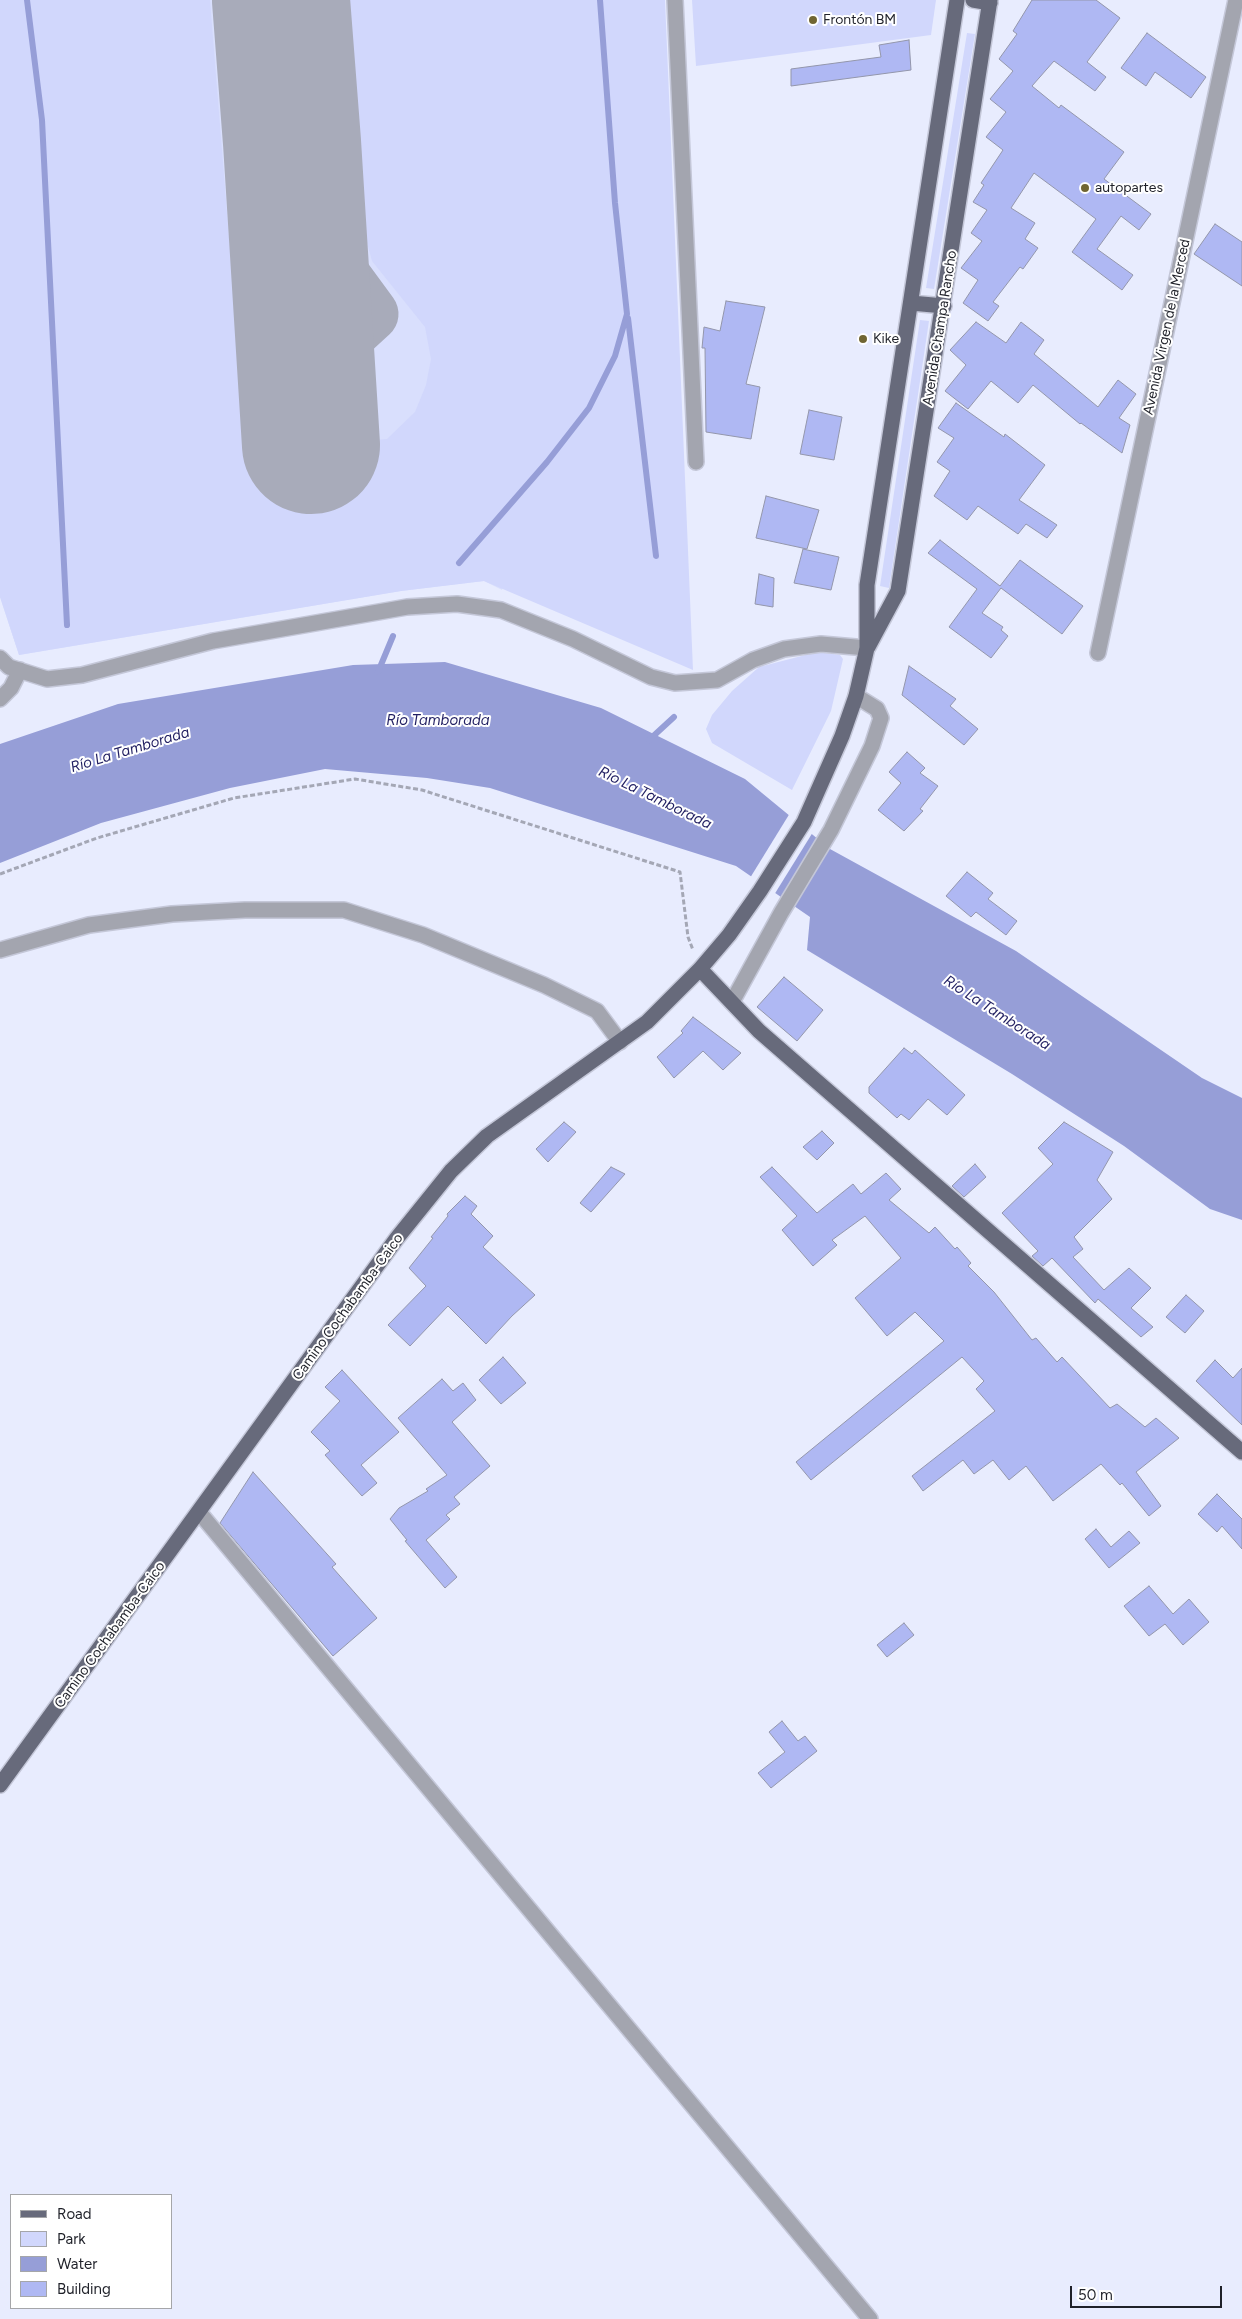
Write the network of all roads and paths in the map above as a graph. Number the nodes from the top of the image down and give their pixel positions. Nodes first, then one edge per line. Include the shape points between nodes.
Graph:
1 (675, 0) edge
2 (957, 0) edge
3 (973, 0) edge
4 (1236, 0) edge
5 (990, 1) edge
6 (911, 303) junction
7 (944, 306) junction
8 (696, 462) dead end
9 (867, 648) junction
10 (1098, 653) dead end
11 (0, 658) edge
12 (20, 670) junction
13 (856, 696) junction
14 (0, 699) edge
15 (0, 874) edge
16 (760, 891) joint
17 (0, 950) edge
18 (700, 968) junction
19 (732, 1002) junction
20 (620, 1042) junction
21 (1242, 1452) edge
22 (199, 1512) junction
23 (0, 1785) edge
24 (870, 2319) edge

1 - 8 street
2 - 6 main road, Avenida Champa Rancho
3 - 5 main road
4 - 10 street, Avenida Virgen de la Merced
5 - 7 main road, Avenida Champa Rancho
6 - 7 main road
6 - 9 main road, Avenida Champa Rancho via 867,585
7 - 9 main road, Avenida Champa Rancho via 898,591
9 - 12 street via 822,644 784,649 753,660 717,680 675,683 651,677 573,639 500,610 457,604 407,607 213,641 82,676 47,679
9 - 13 main road, Avenida Champa Rancho
11 - 12 street via 9,667
12 - 14 street via 11,688
13 - 16 main road, Avenida Champa Rancho via 828,772 804,822
13 - 19 street via 877,709 881,718 872,746 830,830
15 - 18 path via 96,838 234,798 355,779 422,790 680,872 688,937
16 - 18 main road, Camino Cochabamba-Caico via 729,935
17 - 20 street via 89,925 172,914 344,910 423,935 544,985 597,1011
18 - 19 main road
18 - 20 main road, Camino Cochabamba-Caico via 648,1022
19 - 21 main road via 766,1038
20 - 22 main road, Camino Cochabamba-Caico via 487,1136 451,1171 397,1238
22 - 23 main road, Camino Cochabamba-Caico
22 - 24 street

